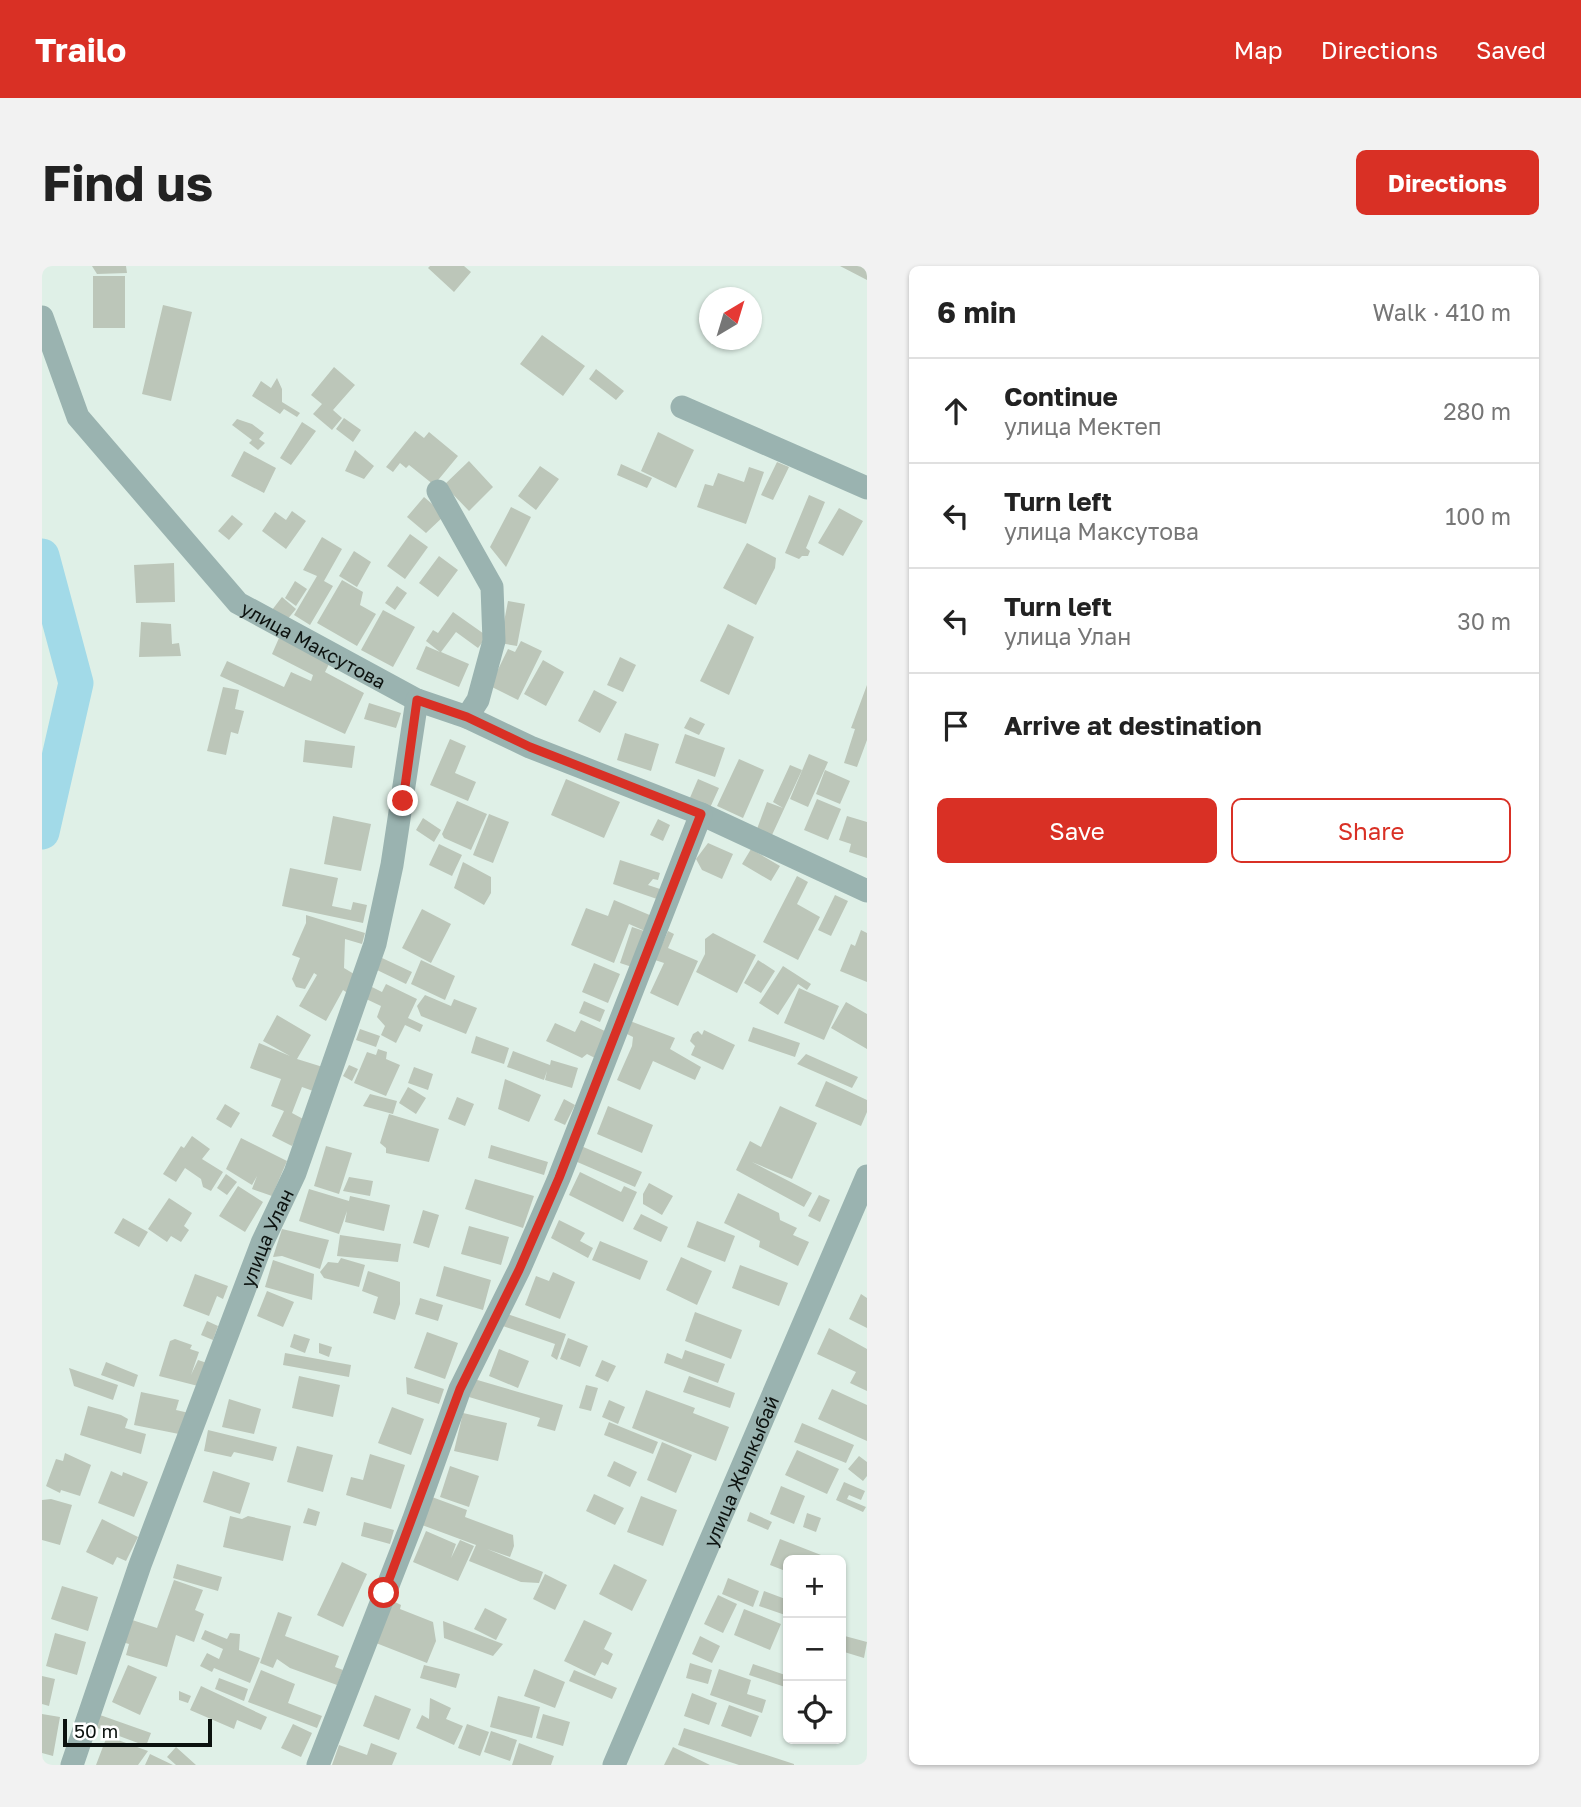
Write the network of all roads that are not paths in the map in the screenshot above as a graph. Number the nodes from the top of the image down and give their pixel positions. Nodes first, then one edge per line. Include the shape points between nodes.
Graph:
1 (42, 317) edge
2 (682, 407) dead end
3 (867, 488) edge
4 (438, 491) dead end
5 (417, 700) junction
6 (467, 717) junction
7 (701, 814) junction
8 (867, 891) edge
9 (867, 1176) edge
10 (72, 1765) edge
11 (318, 1765) edge
12 (614, 1765) edge

1 - 5 street, улица Максутова via 78,417 238,603
2 - 3 street
4 - 6 street via 492,586 494,640 478,700
5 - 6 street, улица Максутова
5 - 10 street, улица Улан via 375,944 300,1161 262,1243 140,1565
6 - 7 street, улица Максутова via 530,747
7 - 8 street, улица Максутова
7 - 11 street via 559,1178 460,1389
9 - 12 street, улица Жылкыбай

